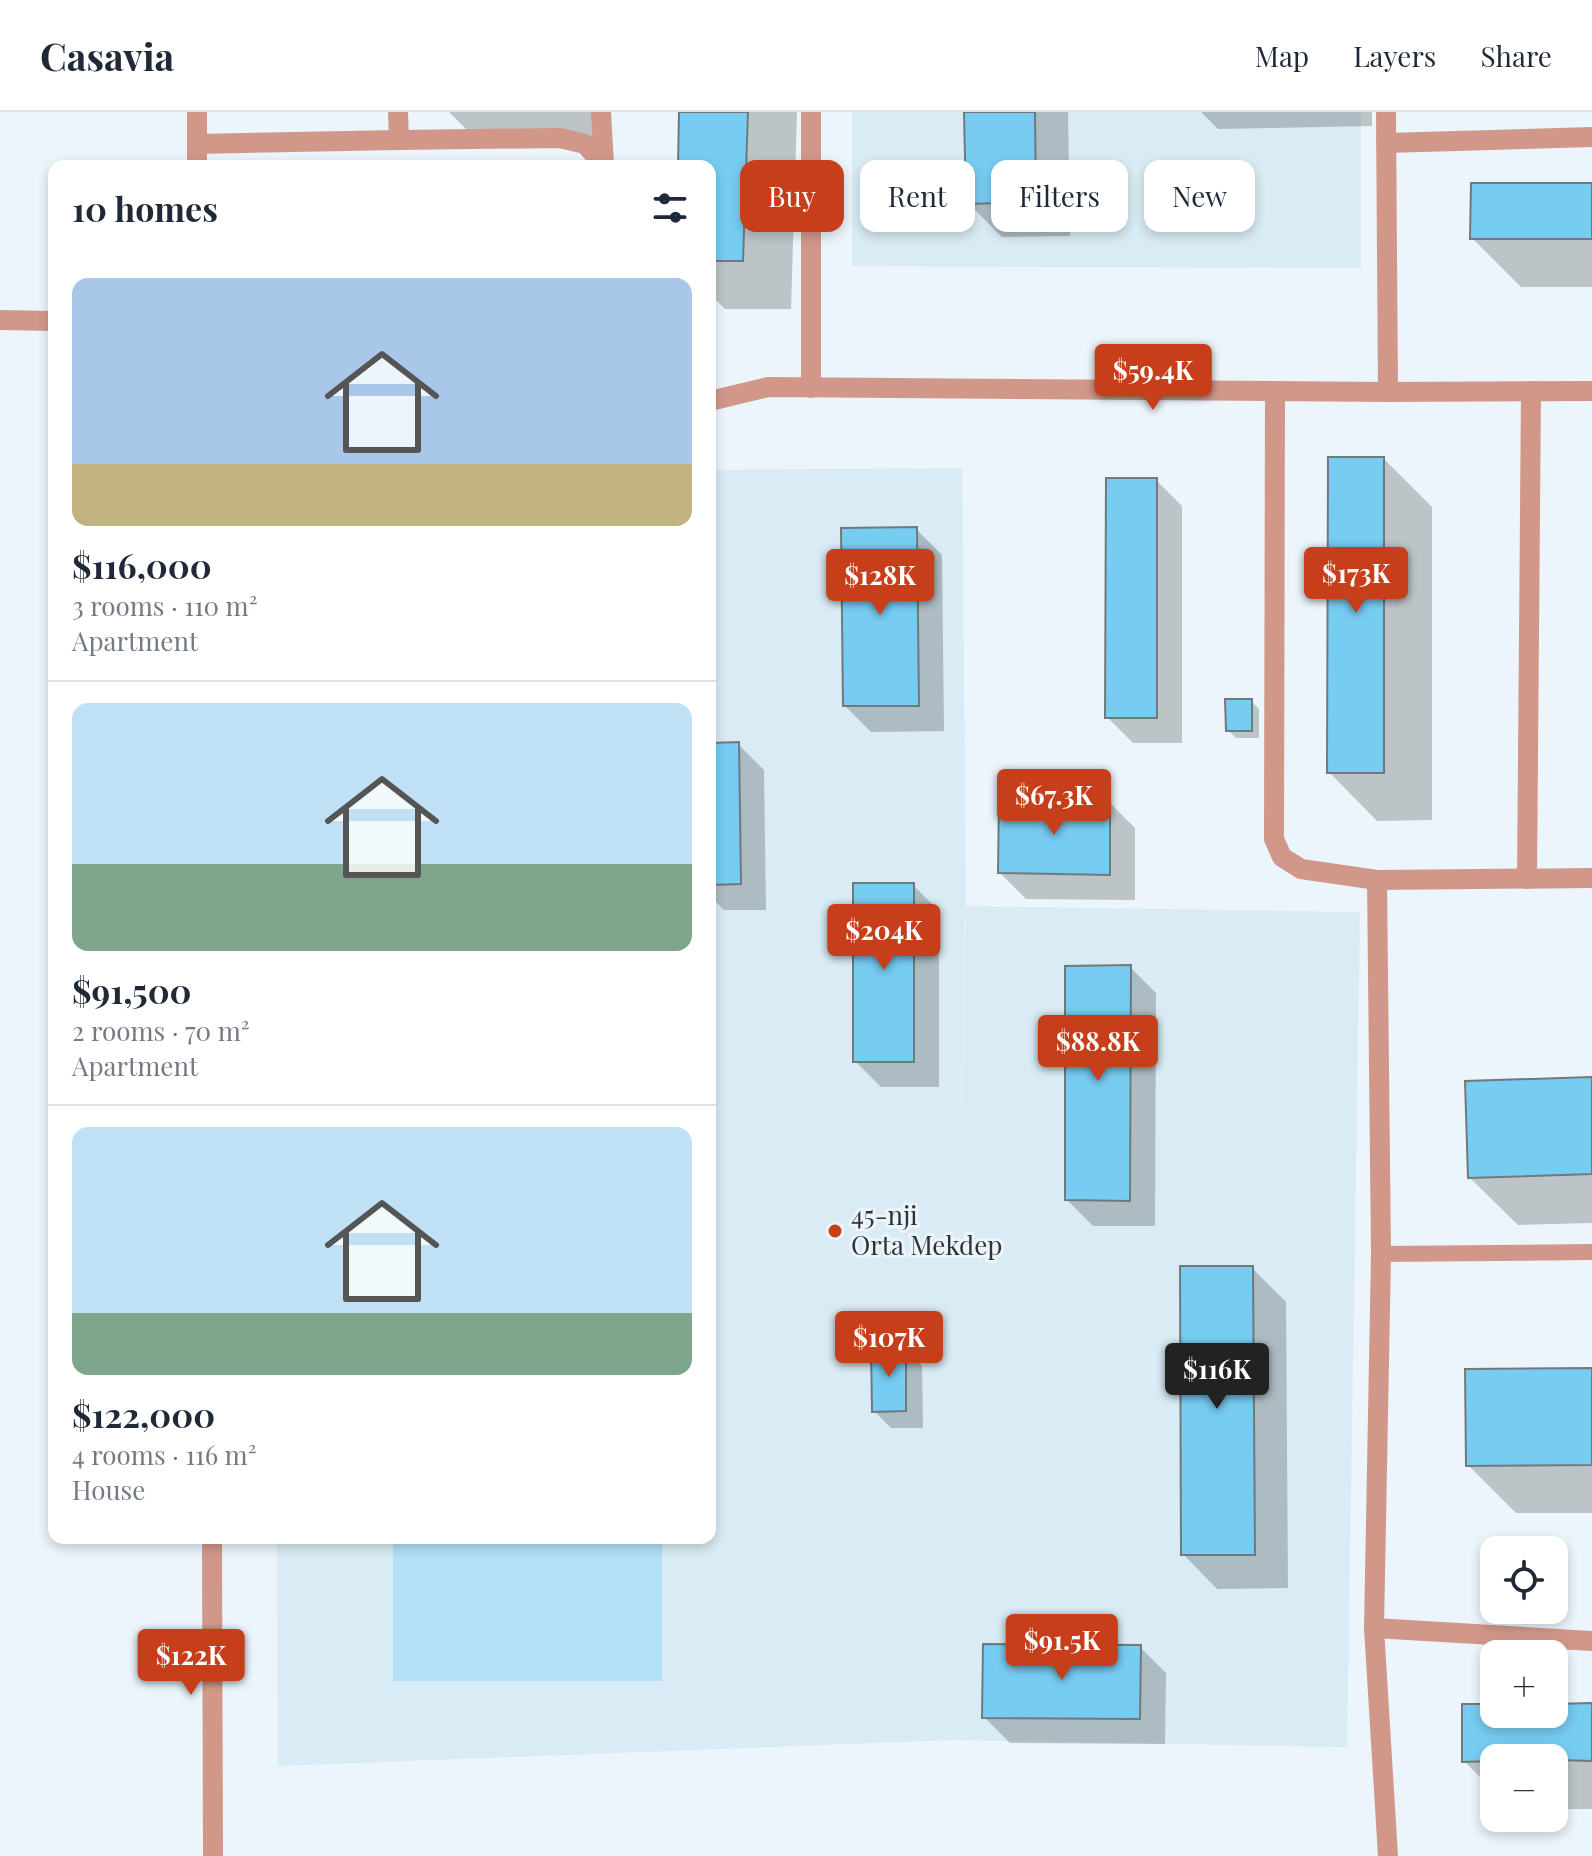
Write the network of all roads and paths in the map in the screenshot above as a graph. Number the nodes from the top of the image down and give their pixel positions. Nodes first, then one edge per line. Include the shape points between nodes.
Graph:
1 (197, 112) edge
2 (398, 112) edge
3 (601, 112) edge
4 (811, 112) edge
5 (1386, 112) edge
6 (1592, 137) edge
7 (399, 140) junction
8 (1386, 143) junction
9 (197, 144) junction
10 (197, 160) edge
11 (599, 160) edge
12 (604, 160) edge
13 (0, 320) edge
14 (48, 321) edge
15 (811, 388) junction
16 (1531, 391) junction
17 (1592, 391) edge
18 (1275, 392) junction
19 (1388, 392) junction
20 (716, 400) edge
21 (1592, 878) edge
22 (1527, 879) junction
23 (1377, 880) junction
24 (1592, 1252) edge
25 (1381, 1254) junction
26 (212, 1544) edge
27 (1374, 1628) junction
28 (1592, 1641) edge
29 (213, 1856) edge
30 (1388, 1856) edge

1 - 9 street
2 - 7 street
3 - 12 street
4 - 15 street
5 - 8 street
6 - 8 street
7 - 9 street
7 - 11 street via 560,138 585,144
8 - 19 street
9 - 10 street
13 - 14 street
15 - 18 street
15 - 20 street via 768,387
16 - 17 street
16 - 19 street
16 - 22 street
18 - 19 street
18 - 23 street via 1274,839 1282,857 1301,869
21 - 22 street
22 - 23 street
23 - 25 street
24 - 25 lane
25 - 27 street
26 - 29 street
27 - 28 street
27 - 30 street

